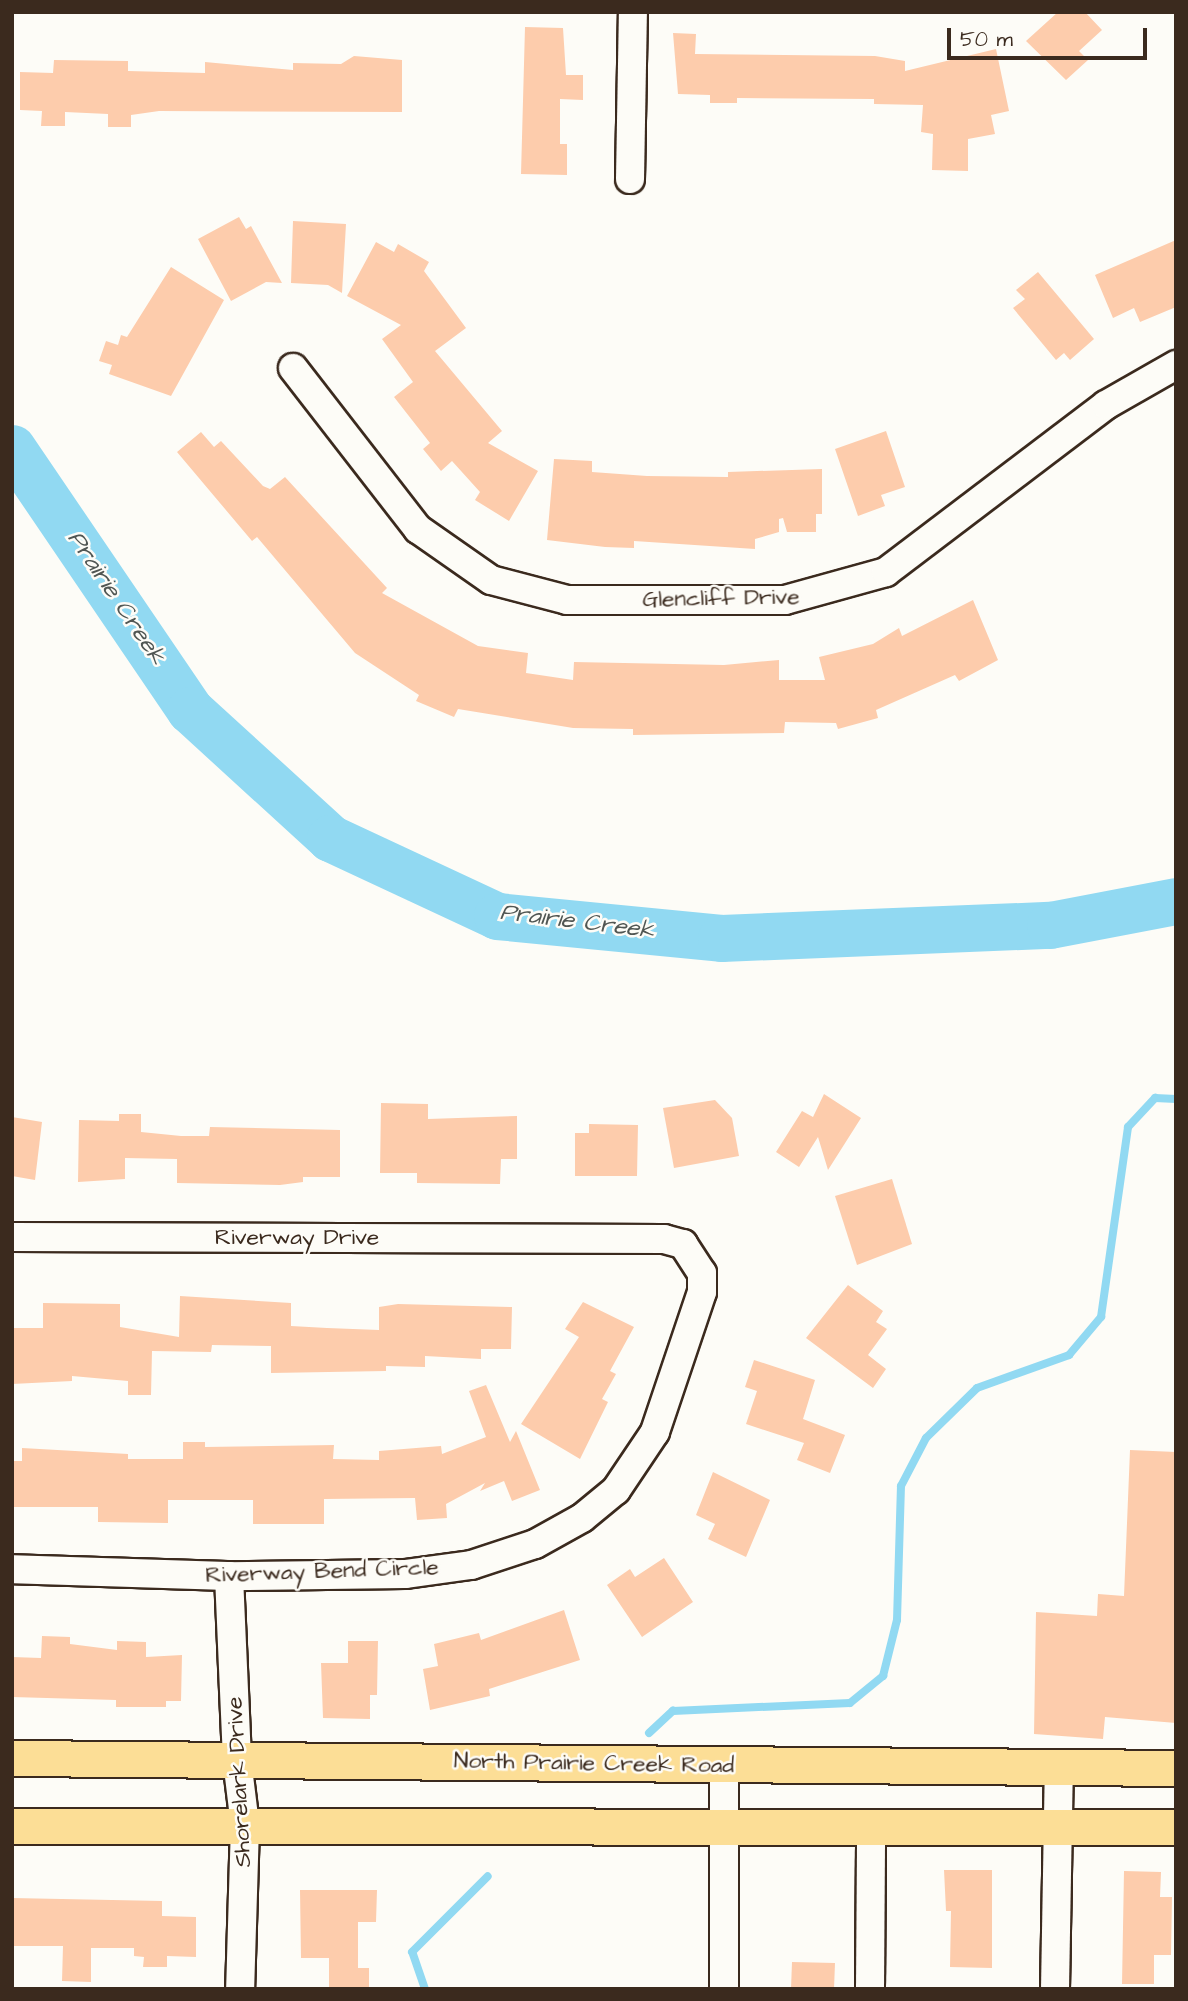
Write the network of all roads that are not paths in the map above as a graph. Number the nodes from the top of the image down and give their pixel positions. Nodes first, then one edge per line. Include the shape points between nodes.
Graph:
1 (633, 12) edge
2 (630, 179) dead end
3 (1176, 365) edge
4 (293, 369) dead end
5 (12, 1237) edge
6 (582, 1237) joint
7 (12, 1569) edge
8 (229, 1576) junction
9 (12, 1758) edge
10 (237, 1760) junction
11 (724, 1766) junction
12 (1059, 1767) junction
13 (1176, 1768) edge
14 (245, 1825) junction
15 (724, 1825) junction
16 (12, 1826) edge
17 (871, 1826) junction
18 (1057, 1827) junction
19 (1176, 1827) edge
20 (240, 1989) edge
21 (724, 1989) edge
22 (870, 1989) edge
23 (1055, 1989) edge

1 - 2 street
3 - 4 street, Glencliff Drive via 1106,405 886,572 785,600 568,600 491,580 418,529
5 - 6 street, Riverway Drive
6 - 8 street, Riverway Bend Circle via 683,1244 702,1273 702,1292 655,1432 616,1490 582,1518 535,1544 471,1565 405,1574
7 - 8 street, Riverway Bend Circle
8 - 10 street, Shorelark Drive
9 - 10 main road, North Prairie Creek Road
10 - 11 main road, North Prairie Creek Road
10 - 14 street, Shorelark Drive
11 - 12 main road, North Prairie Creek Road
11 - 15 street
12 - 13 main road, North Prairie Creek Road
12 - 18 street
14 - 15 main road
14 - 16 main road
14 - 20 street, Shorelark Drive
15 - 17 main road
15 - 21 street
17 - 18 main road
17 - 22 street
18 - 19 main road
18 - 23 street

